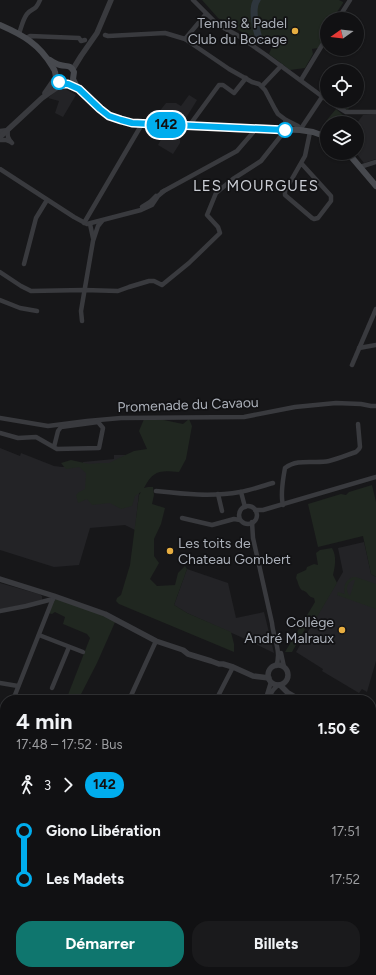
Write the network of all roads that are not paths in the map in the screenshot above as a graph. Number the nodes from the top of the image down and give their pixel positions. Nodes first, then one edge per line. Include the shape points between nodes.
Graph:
1 (40, 0) edge
2 (111, 0) edge
3 (193, 0) edge
4 (350, 0) edge
5 (342, 12) edge
6 (206, 14) junction
7 (0, 25) edge
8 (19, 34) junction
9 (105, 35) dead end
10 (26, 38) junction
11 (185, 39) junction
12 (85, 40) dead end
13 (320, 48) edge
14 (47, 58) junction
15 (281, 66) junction
16 (67, 67) junction
17 (56, 75) junction
18 (246, 78) junction
19 (73, 79) junction
20 (300, 80) junction
21 (65, 84) junction
22 (262, 86) junction
23 (79, 89) junction
24 (320, 95) edge
25 (42, 98) junction
26 (320, 100) edge
27 (339, 108) edge
28 (376, 112) edge
29 (286, 120) junction
30 (142, 124) junction
31 (189, 126) junction
32 (256, 129) junction
33 (8, 130) junction
34 (283, 130) junction
35 (300, 130) junction
36 (0, 131) edge
37 (310, 132) junction
38 (320, 134) edge
39 (0, 138) edge
40 (354, 160) edge
41 (376, 162) edge
42 (302, 163) junction
43 (360, 167) junction
44 (0, 169) edge
45 (375, 185) edge
46 (376, 190) edge
47 (47, 200) junction
48 (102, 221) junction
49 (84, 223) junction
50 (90, 224) junction
51 (93, 241) junction
52 (24, 264) dead end
53 (0, 272) edge
54 (84, 290) junction
55 (0, 300) edge
56 (376, 309) edge
57 (37, 311) dead end
58 (82, 320) dead end
59 (376, 345) edge
60 (359, 348) junction
61 (352, 365) dead end
62 (376, 406) edge
63 (0, 418) edge
64 (358, 424) dead end
65 (0, 433) edge
66 (54, 447) junction
67 (376, 477) edge
68 (273, 483) dead end
69 (156, 491) dead end
70 (241, 492) junction
71 (218, 494) junction
72 (283, 505) junction
73 (245, 507) junction
74 (255, 510) junction
75 (263, 510) junction
76 (222, 511) dead end
77 (256, 516) junction
78 (240, 517) junction
79 (182, 518) dead end
80 (252, 522) junction
81 (247, 524) junction
82 (253, 538) junction
83 (0, 579) edge
84 (54, 597) junction
85 (0, 611) edge
86 (272, 623) junction
87 (38, 635) junction
88 (156, 641) junction
89 (68, 646) junction
90 (83, 652) dead end
91 (276, 666) junction
92 (233, 667) junction
93 (284, 667) junction
94 (270, 677) junction
95 (0, 683) edge
96 (281, 684) junction
97 (18, 686) junction
98 (52, 688) dead end
99 (15, 695) edge
100 (131, 695) edge
101 (220, 695) edge
102 (268, 695) edge
103 (270, 695) edge
104 (292, 695) edge

1 - 8 street via 37,8 28,13
2 - 16 street via 97,33 80,56
3 - 6 street
4 - 5 street
6 - 11 street
6 - 15 street via 218,25
7 - 8 main road
8 - 10 main road
9 - 11 street via 165,33
10 - 12 street via 30,36
10 - 14 main road
11 - 18 street
13 - 20 street
14 - 16 main road
14 - 17 main road
15 - 20 street
15 - 22 street
16 - 17 main road via 58,68
16 - 19 main road via 74,72
17 - 21 main road via 57,80
17 - 25 street
18 - 22 street
18 - 31 street via 234,93 219,85
19 - 21 main road
19 - 23 main road
20 - 24 street
21 - 23 main road
21 - 25 street
22 - 29 street via 275,109
23 - 30 main road via 109,116
25 - 33 street
26 - 35 street
27 - 28 street via 346,112
29 - 34 street
29 - 35 street via 298,126
30 - 31 main road
30 - 49 street
31 - 32 main road
32 - 34 main road
32 - 48 street via 237,151 164,191 152,205
33 - 36 street
33 - 39 street
33 - 39 street via 12,143
34 - 35 main road
34 - 54 street via 261,161 216,193 207,215 220,233 162,285 149,281 118,291
35 - 37 main road
37 - 38 main road
37 - 42 street
40 - 43 main road
41 - 43 street
42 - 42 street via 331,196 331,201 318,218 312,218 285,195
43 - 45 main road
44 - 47 street
45 - 46 street
47 - 49 street
47 - 52 street via 36,218
48 - 50 street
48 - 51 street
49 - 50 street
50 - 51 street
51 - 54 street
53 - 54 street via 31,291
54 - 58 street
55 - 57 street
56 - 60 street
59 - 60 street
60 - 61 street
62 - 63 street, Promenade du Cavaou via 336,404 295,407 244,417 121,418 48,426
64 - 72 street via 360,447 356,452 329,461 302,462 285,468
65 - 66 street via 18,438 36,437
66 - 66 street via 99,448 103,428 98,422 61,427
67 - 72 street
68 - 70 street
69 - 71 street via 195,495
70 - 71 street
70 - 73 street
71 - 76 street
72 - 75 street
73 - 74 street
73 - 78 street via 240,510
74 - 75 street
74 - 77 street
75 - 77 street
77 - 80 street
78 - 79 street via 212,525
78 - 81 street
80 - 81 street
80 - 82 street
81 - 82 street
82 - 86 street
83 - 84 street
84 - 85 street
84 - 87 street
84 - 88 street via 105,614
86 - 91 street via 279,658
86 - 93 street
87 - 89 street
87 - 97 street
88 - 92 street via 190,650
88 - 100 street
89 - 90 street
89 - 98 street
91 - 93 street
91 - 94 street via 272,667
92 - 94 street
92 - 101 street
93 - 96 street via 288,674
94 - 96 street via 274,684
94 - 102 street
95 - 97 street
96 - 103 street
96 - 104 street
97 - 99 street

